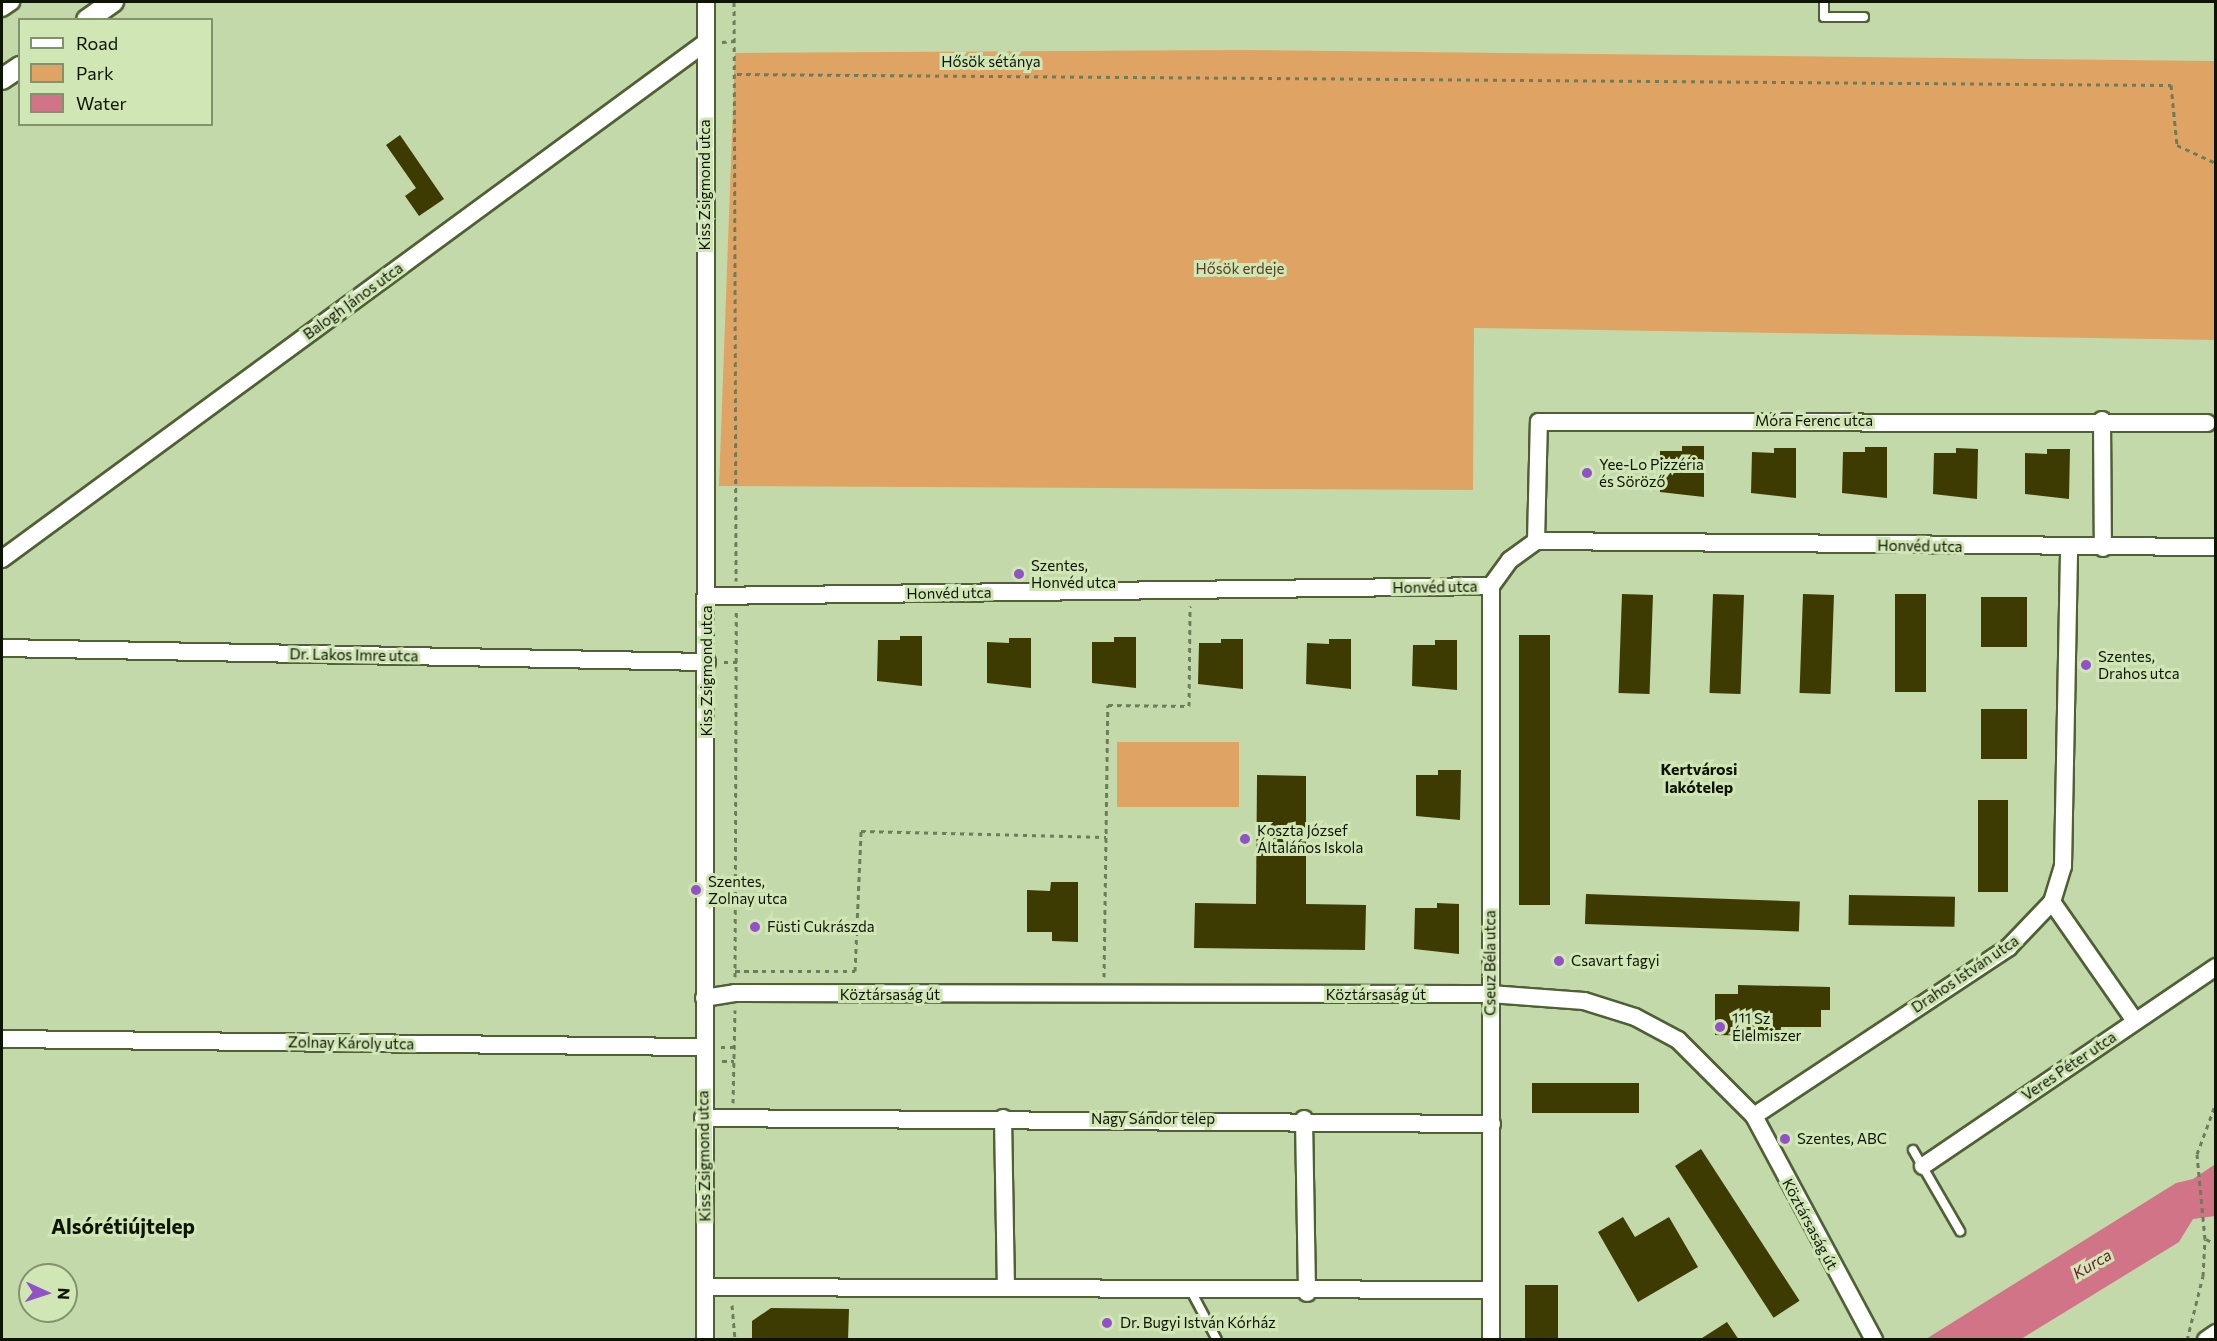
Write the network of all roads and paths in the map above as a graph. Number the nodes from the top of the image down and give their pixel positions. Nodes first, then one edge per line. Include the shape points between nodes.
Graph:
1 (11, 2) edge
2 (113, 2) edge
3 (706, 2) edge
4 (734, 2) edge
5 (1824, 2) edge
6 (2, 8) edge
7 (1864, 17) dead end
8 (90, 18) edge
9 (705, 43) junction
10 (18, 68) edge
11 (737, 74) junction
12 (2, 80) edge
13 (2216, 164) edge
14 (2102, 420) junction
15 (2207, 423) dead end
16 (1536, 541) junction
17 (2216, 547) edge
18 (2069, 548) junction
19 (2103, 548) junction
20 (2, 559) edge
21 (1491, 586) junction
22 (1190, 590) junction
23 (708, 596) junction
24 (734, 597) junction
25 (2, 648) edge
26 (707, 662) junction
27 (1106, 837) junction
28 (2052, 902) junction
29 (2216, 967) edge
30 (735, 971) junction
31 (735, 993) junction
32 (1490, 994) junction
33 (1104, 996) junction
34 (704, 998) junction
35 (2135, 1021) junction
36 (2, 1039) edge
37 (702, 1047) junction
38 (2216, 1102) edge
39 (1754, 1116) junction
40 (703, 1118) junction
41 (726, 1118) junction
42 (1003, 1118) junction
43 (1304, 1119) junction
44 (1492, 1124) junction
45 (1913, 1150) dead end
46 (1923, 1166) junction
47 (1960, 1231) dead end
48 (2205, 1239) junction
49 (2216, 1244) edge
50 (712, 1287) junction
51 (1006, 1287) junction
52 (1490, 1290) junction
53 (1191, 1291) junction
54 (1307, 1293) junction
55 (2216, 1333) edge
56 (705, 1340) edge
57 (735, 1340) edge
58 (1217, 1340) edge
59 (1491, 1340) edge
60 (1874, 1340) edge
61 (2187, 1340) edge
62 (2206, 1340) edge

1 - 6 street
2 - 8 street
3 - 9 street, Kiss Zsigmond utca
4 - 11 path
5 - 7 lane via 1824,17
9 - 20 street, Balogh János utca
9 - 23 street, Kiss Zsigmond utca
10 - 12 street
11 - 13 path, Hősök sétánya via 1245,74 2171,85 2177,145
11 - 24 path
14 - 15 street, Móra Ferenc utca
14 - 16 street, Móra Ferenc utca via 1539,422
14 - 19 street
16 - 18 street, Honvéd utca
16 - 21 street, Honvéd utca via 1510,560
17 - 19 street, Honvéd utca
18 - 19 street, Honvéd utca
18 - 28 street, Drahos István utca via 2063,866
21 - 22 street, Honvéd utca
21 - 32 street, Cseuz Béla utca
22 - 24 street, Honvéd utca
22 - 27 path via 1189,706 1108,705
23 - 24 street, Honvéd utca
23 - 26 street, Kiss Zsigmond utca
24 - 30 path
25 - 26 street, Dr. Lakos Imre utca
26 - 34 street, Kiss Zsigmond utca
27 - 30 path via 861,831 855,971
27 - 33 path
28 - 35 street
28 - 39 street, Drahos István utca via 2008,948
29 - 35 street, Veres Péter utca
30 - 31 path
31 - 33 street, Köztársaság út
31 - 34 street, Köztársaság út
31 - 41 path via 733,1105
32 - 33 street, Köztársaság út
32 - 39 street, Köztársaság út via 1584,1001 1635,1017 1678,1040
32 - 44 street, Cseuz Béla utca
34 - 37 street, Kiss Zsigmond utca
35 - 46 street, Veres Péter utca
36 - 37 street, Zolnay Károly utca
37 - 40 street, Kiss Zsigmond utca
38 - 48 path via 2199,1142
39 - 60 street, Köztársaság út
40 - 41 street, Nagy Sándor telep
40 - 50 street, Kiss Zsigmond utca
41 - 42 street, Nagy Sándor telep
42 - 43 street, Nagy Sándor telep
42 - 51 street
43 - 44 street, Nagy Sándor telep
43 - 54 street
44 - 52 street, Cseuz Béla utca
45 - 46 lane
46 - 47 lane
48 - 49 path
48 - 61 path via 2203,1276
50 - 51 street
50 - 56 street, Kiss Zsigmond utca
50 - 57 path via 736,1307
51 - 53 street
52 - 54 street
52 - 59 street, Cseuz Béla utca
53 - 54 street
53 - 58 lane
55 - 62 street

